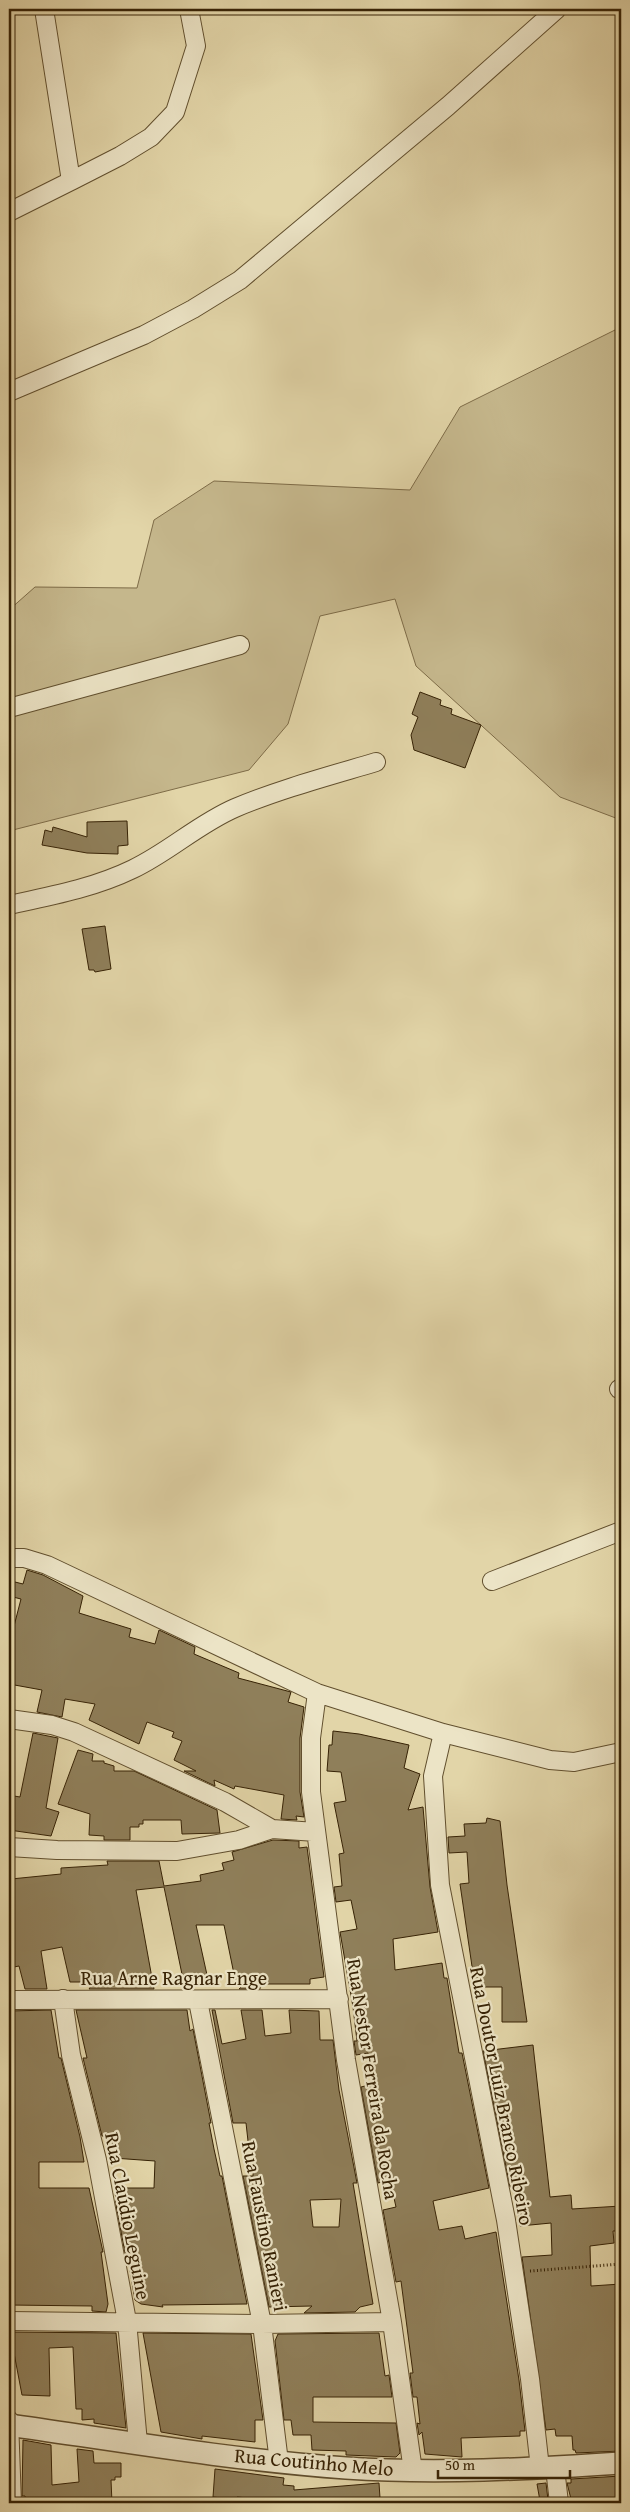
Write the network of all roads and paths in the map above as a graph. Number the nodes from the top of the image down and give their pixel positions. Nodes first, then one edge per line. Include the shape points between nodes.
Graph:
1 (44, 9) edge
2 (189, 9) edge
3 (557, 9) edge
4 (71, 181) junction
5 (9, 212) edge
6 (9, 392) edge
7 (240, 645) dead end
8 (9, 708) edge
9 (376, 762) dead end
10 (9, 905) edge
11 (621, 1531) edge
12 (9, 1558) edge
13 (492, 1581) dead end
14 (317, 1693) junction
15 (9, 1719) edge
16 (443, 1734) junction
17 (621, 1752) edge
18 (272, 1829) junction
19 (316, 1832) junction
20 (9, 1847) edge
21 (63, 1999) junction
22 (339, 1999) junction
23 (9, 2000) edge
24 (198, 2000) junction
25 (621, 2264) edge
26 (514, 2272) junction
27 (9, 2321) edge
28 (127, 2321) junction
29 (392, 2322) junction
30 (262, 2324) junction
31 (9, 2424) edge
32 (138, 2443) junction
33 (279, 2462) junction
34 (621, 2463) edge
35 (548, 2468) junction
36 (413, 2471) junction
37 (12, 2503) edge
38 (559, 2503) edge

1 - 4 street
2 - 4 street via 196,46 175,112 151,137
3 - 6 street via 448,106 240,280 144,335
4 - 5 street
7 - 8 street
9 - 10 street via 234,808 135,869 106,881
11 - 13 street
12 - 14 street via 24,1558 47,1565
14 - 16 street
14 - 19 street, Rua Nestor Ferreira da Rocha via 311,1746 311,1792
15 - 18 street via 52,1725 74,1732 225,1802
16 - 17 street via 550,1760 574,1762
16 - 26 street, Rua Doutor Luiz Branco Ribeiro via 433,1776 440,1885
18 - 19 street
18 - 20 street via 239,1840 178,1850
19 - 22 street, Rua Nestor Ferreira da Rocha
21 - 23 street, Rua Arne Ragnar Enge
21 - 24 street, Rua Arne Ragnar Enge
21 - 28 street, Rua Claúdio Leguine via 70,2055 97,2160
22 - 24 street, Rua Arne Ragnar Enge
22 - 29 street, Rua Nestor Ferreira da Rocha via 360,2148
24 - 30 street, Rua Faustino Ranieri
25 - 26 path
26 - 35 street, Rua Doutor Luiz Branco Ribeiro
27 - 28 street
28 - 30 street
28 - 32 street, Rua Claúdio Leguine
29 - 30 street
29 - 36 street, Rua Nestor Ferreira da Rocha
30 - 33 street, Rua Faustino Ranieri
31 - 32 street, Rua Coutinho Melo
31 - 37 street
32 - 33 street, Rua Coutinho Melo
33 - 36 street, Rua Coutinho Melo
34 - 35 street, Rua Coutinho Melo
35 - 36 street, Rua Coutinho Melo
35 - 38 street, Rua Doutor Luiz Branco Ribeiro

